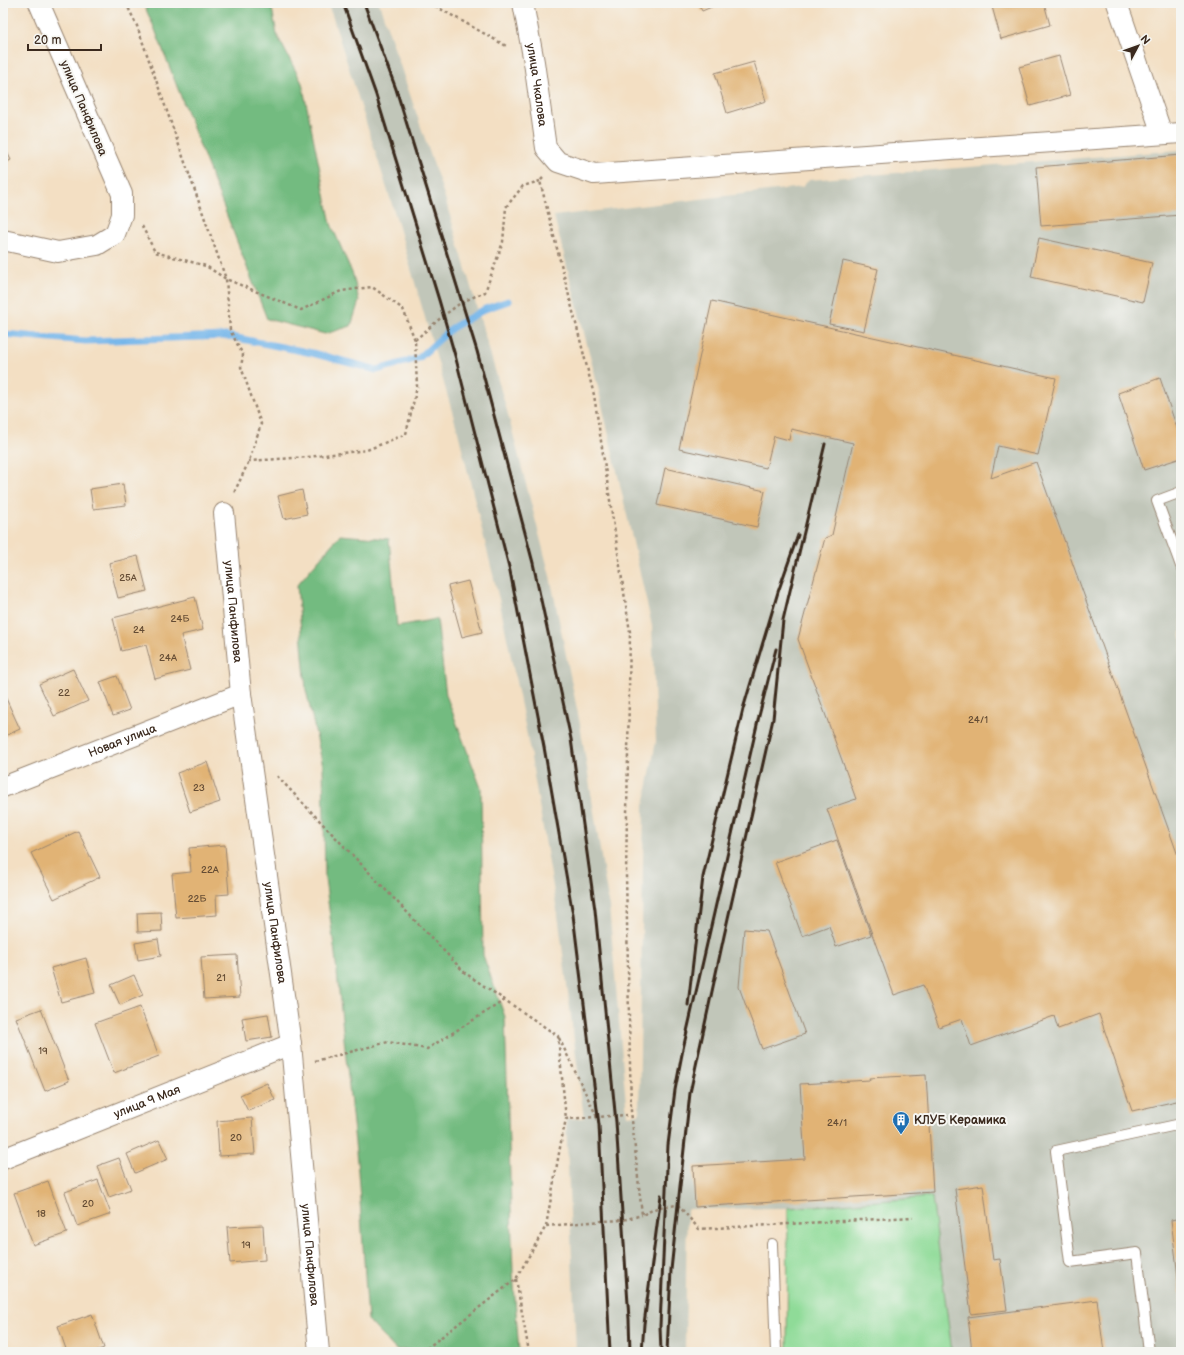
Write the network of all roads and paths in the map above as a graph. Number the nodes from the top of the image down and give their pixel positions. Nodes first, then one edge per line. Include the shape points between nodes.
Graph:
1 (39, 3) edge
2 (126, 3) edge
3 (430, 3) edge
4 (523, 3) edge
5 (1117, 3) edge
6 (534, 62) junction
7 (1172, 134) edge
8 (558, 162) junction
9 (540, 181) junction
10 (122, 215) junction
11 (3, 240) edge
12 (226, 279) junction
13 (415, 340) junction
14 (249, 461) junction
15 (1181, 492) edge
16 (224, 513) joint
17 (1181, 566) edge
18 (241, 694) junction
19 (276, 775) dead end
20 (3, 787) edge
21 (505, 1000) junction
22 (558, 1036) junction
23 (291, 1044) junction
24 (293, 1066) junction
25 (627, 1115) dead end
26 (597, 1117) junction
27 (566, 1119) junction
28 (1181, 1124) edge
29 (3, 1159) edge
30 (642, 1215) junction
31 (913, 1217) dead end
32 (546, 1226) junction
33 (772, 1244) dead end
34 (516, 1279) junction
35 (319, 1352) edge
36 (422, 1352) edge
37 (529, 1352) edge
38 (776, 1352) edge
39 (1150, 1352) edge

1 - 10 street, улица Панфилова via 122,194
2 - 12 path via 137,26
3 - 6 path
4 - 6 street, улица Чкалова
5 - 7 street
6 - 8 street, улица Чкалова via 546,148
7 - 8 street via 594,174
8 - 9 path
9 - 13 path via 523,186 506,207 503,242 485,292 462,302
9 - 30 path via 594,395 630,632 626,875 631,1111
10 - 11 street via 115,234 96,246 58,252
10 - 12 path via 139,220 155,252 206,266
12 - 13 path via 301,310 341,291 372,287 403,309
12 - 14 path via 230,330 243,355 241,367 261,424
13 - 14 path via 417,387 406,434 367,450
14 - 16 path
15 - 17 lane via 1157,501
16 - 18 street, улица Панфилова
18 - 20 street, Новая улица
18 - 23 street, улица Панфилова
19 - 21 path via 465,973
21 - 22 path
21 - 24 path via 427,1049 388,1042
22 - 26 path
22 - 27 path
23 - 24 street, улица Панфилова
23 - 29 street, улица 9 Мая
24 - 35 street, улица Панфилова
25 - 26 path
26 - 27 path
27 - 32 path
28 - 39 lane via 1056,1151 1070,1262 1137,1253
30 - 31 path via 660,1207 678,1204 699,1229
30 - 32 path via 623,1220
32 - 34 path
33 - 38 lane
34 - 36 path
34 - 37 path

